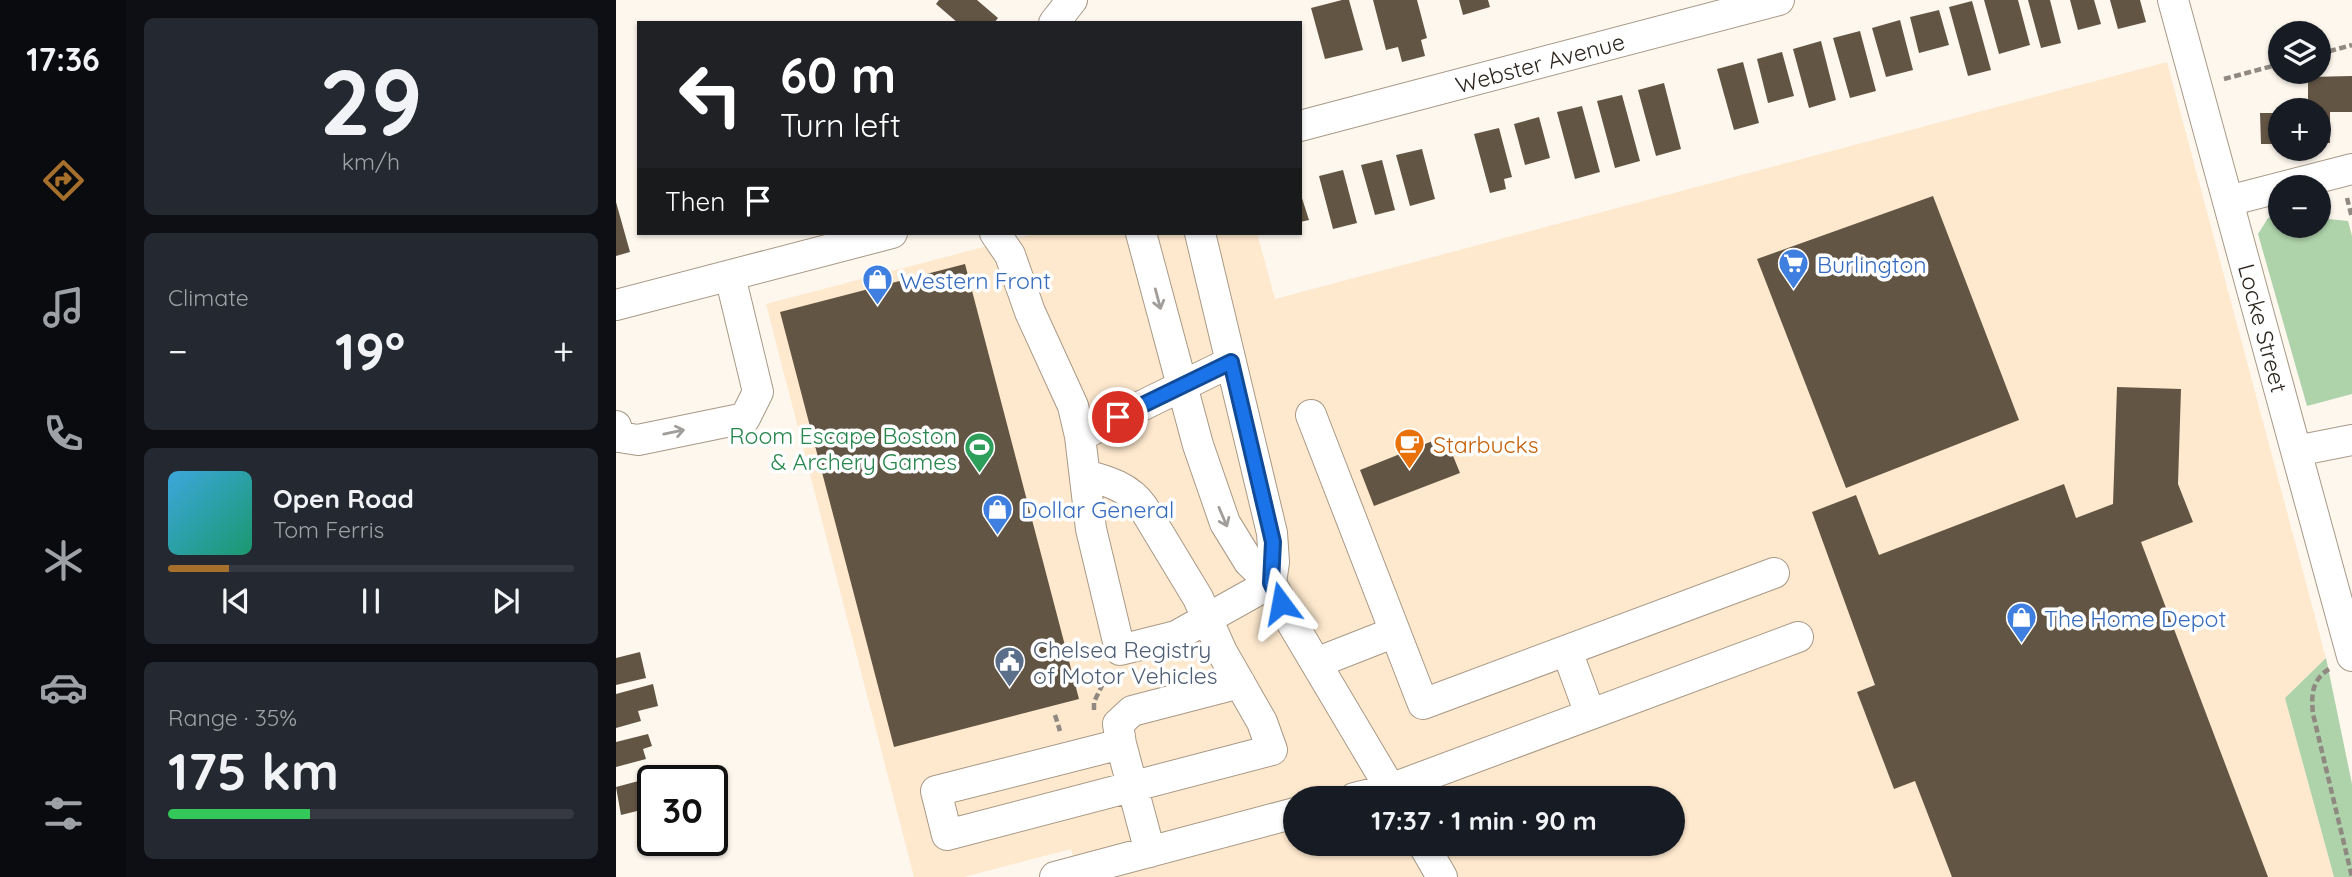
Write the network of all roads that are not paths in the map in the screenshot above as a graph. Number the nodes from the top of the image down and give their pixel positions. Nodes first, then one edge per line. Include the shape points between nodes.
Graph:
1 (1072, 0) edge
2 (1779, 0) edge
3 (2173, 0) edge
4 (1056, 21) edge
5 (1302, 125) edge
6 (2352, 169) edge
7 (2228, 201) junction
8 (883, 235) edge
9 (996, 235) edge
10 (1142, 235) edge
11 (1200, 235) edge
12 (730, 276) junction
13 (616, 305) edge
14 (1231, 362) junction
15 (1182, 386) junction
16 (1311, 415) dead end
17 (616, 426) edge
18 (1080, 436) junction
19 (2352, 440) edge
20 (2296, 451) junction
21 (1085, 475) junction
22 (1774, 573) dead end
23 (1271, 583) junction
24 (1207, 619) junction
25 (1395, 632) junction
26 (1798, 636) dead end
27 (1567, 651) junction
28 (2342, 662) edge
29 (1316, 663) junction
30 (1240, 683) junction
31 (1590, 714) junction
32 (1121, 744) junction
33 (1132, 786) junction
34 (1389, 786) edge
35 (1410, 786) edge
36 (1283, 817) edge
37 (1150, 852) junction
38 (1430, 856) edge
39 (1055, 877) edge
40 (1442, 877) edge

1 - 4 street
2 - 5 street, Webster Avenue
3 - 7 street, Locke Street
6 - 7 street
7 - 20 street, Locke Street
8 - 12 street
9 - 18 street via 1010,255 1073,406
10 -> 15 street
11 - 14 street
12 - 13 street
17 -> 12 street via 618,438 638,440 745,418 758,393
14 - 15 street
14 - 23 street via 1273,542
15 - 18 street
15 -> 23 street via 1225,523 1243,555
16 - 25 street
18 - 21 street
19 - 20 street
20 - 28 street, Locke Street
21 - 24 street via 1121,487 1138,499
21 - 24 street via 1091,529 1120,650 1176,636
22 - 27 street
23 - 24 street
23 - 29 street
24 - 30 street
25 - 27 street via 1423,704
25 - 29 street
26 - 31 street
27 - 31 street
29 - 34 street
30 - 32 street via 1128,713 1118,724
30 - 33 street via 1272,750
31 - 35 street
32 - 33 street
32 - 33 street via 936,791 947,835
33 - 37 street
36 - 37 street
37 - 39 street
38 - 40 street

